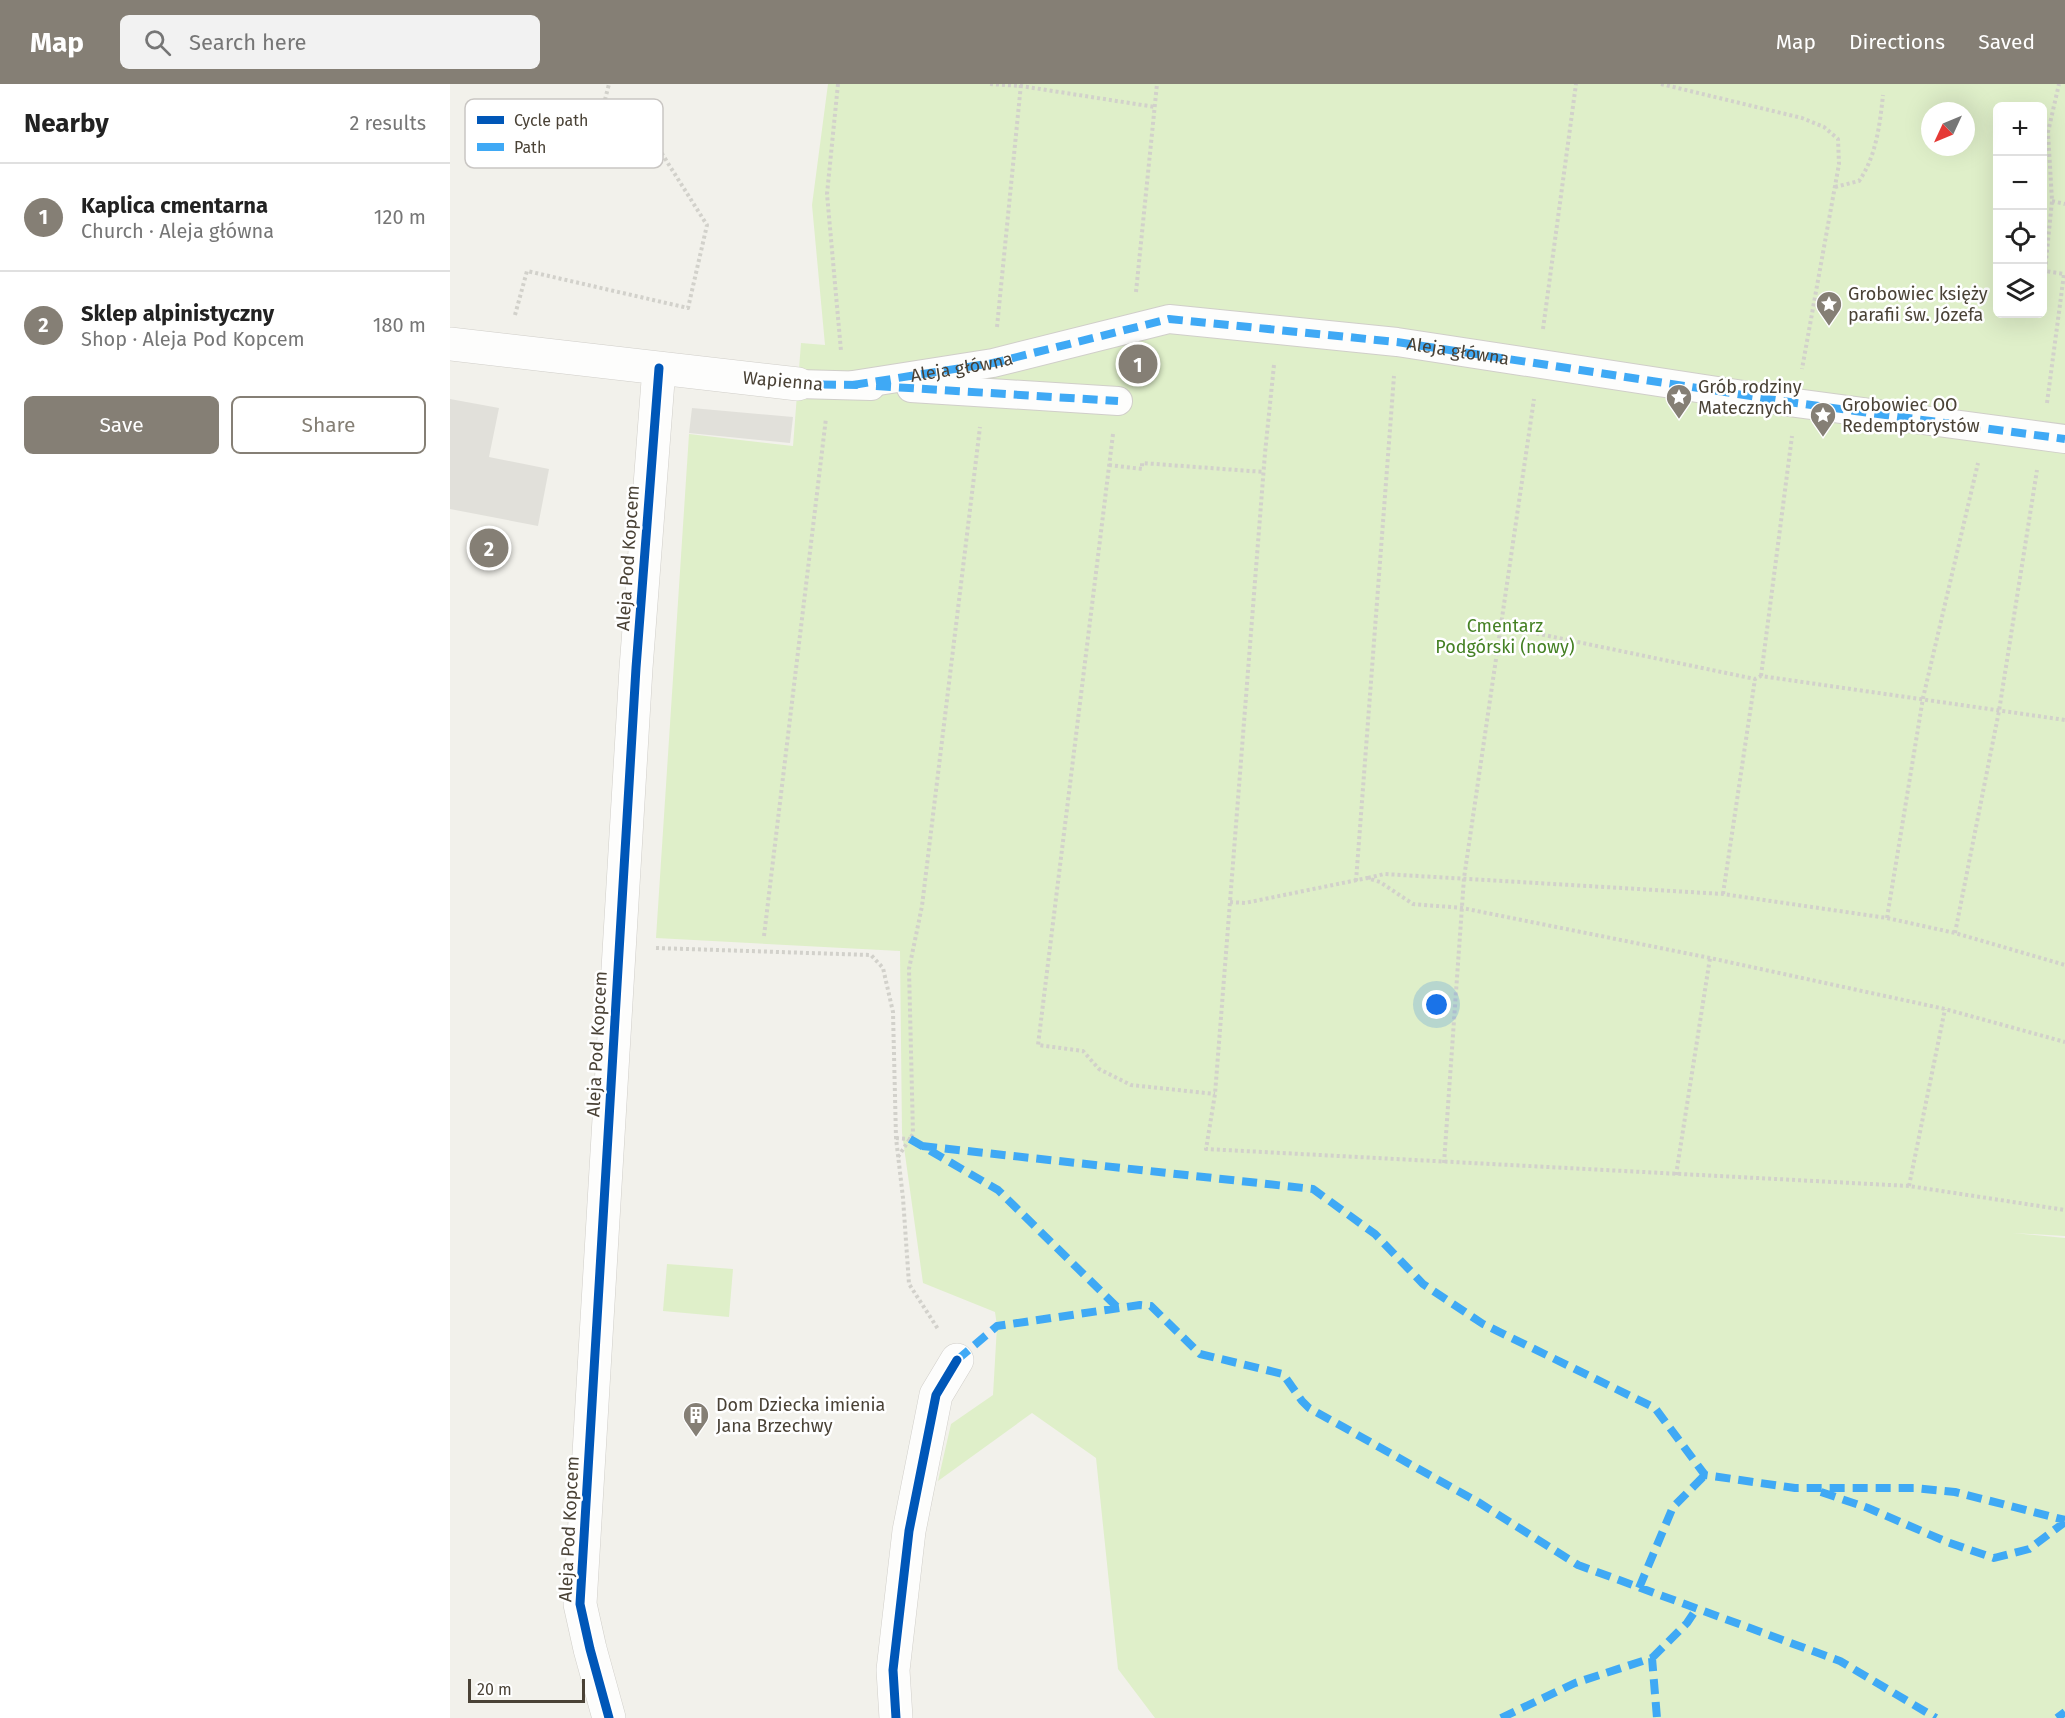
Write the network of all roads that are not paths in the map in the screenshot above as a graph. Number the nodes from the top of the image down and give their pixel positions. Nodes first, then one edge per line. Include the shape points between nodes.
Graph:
1 (450, 344) edge
2 (659, 368) junction
3 (798, 384) joint
4 (842, 385) junction
5 (1118, 401) road end
6 (2054, 438) edge
7 (957, 1360) dead end
8 (609, 1718) edge
9 (896, 1718) edge

1 - 2 street, Wapienna
2 - 3 street, Wapienna
2 - 8 street, Aleja Pod Kopcem via 635,690 580,1604
3 - 4 street, Wapienna
4 - 5 street, Wapienna
4 - 6 street, Aleja główna via 993,363 1169,319 1397,342
7 - 9 street via 936,1395 909,1531 893,1670

